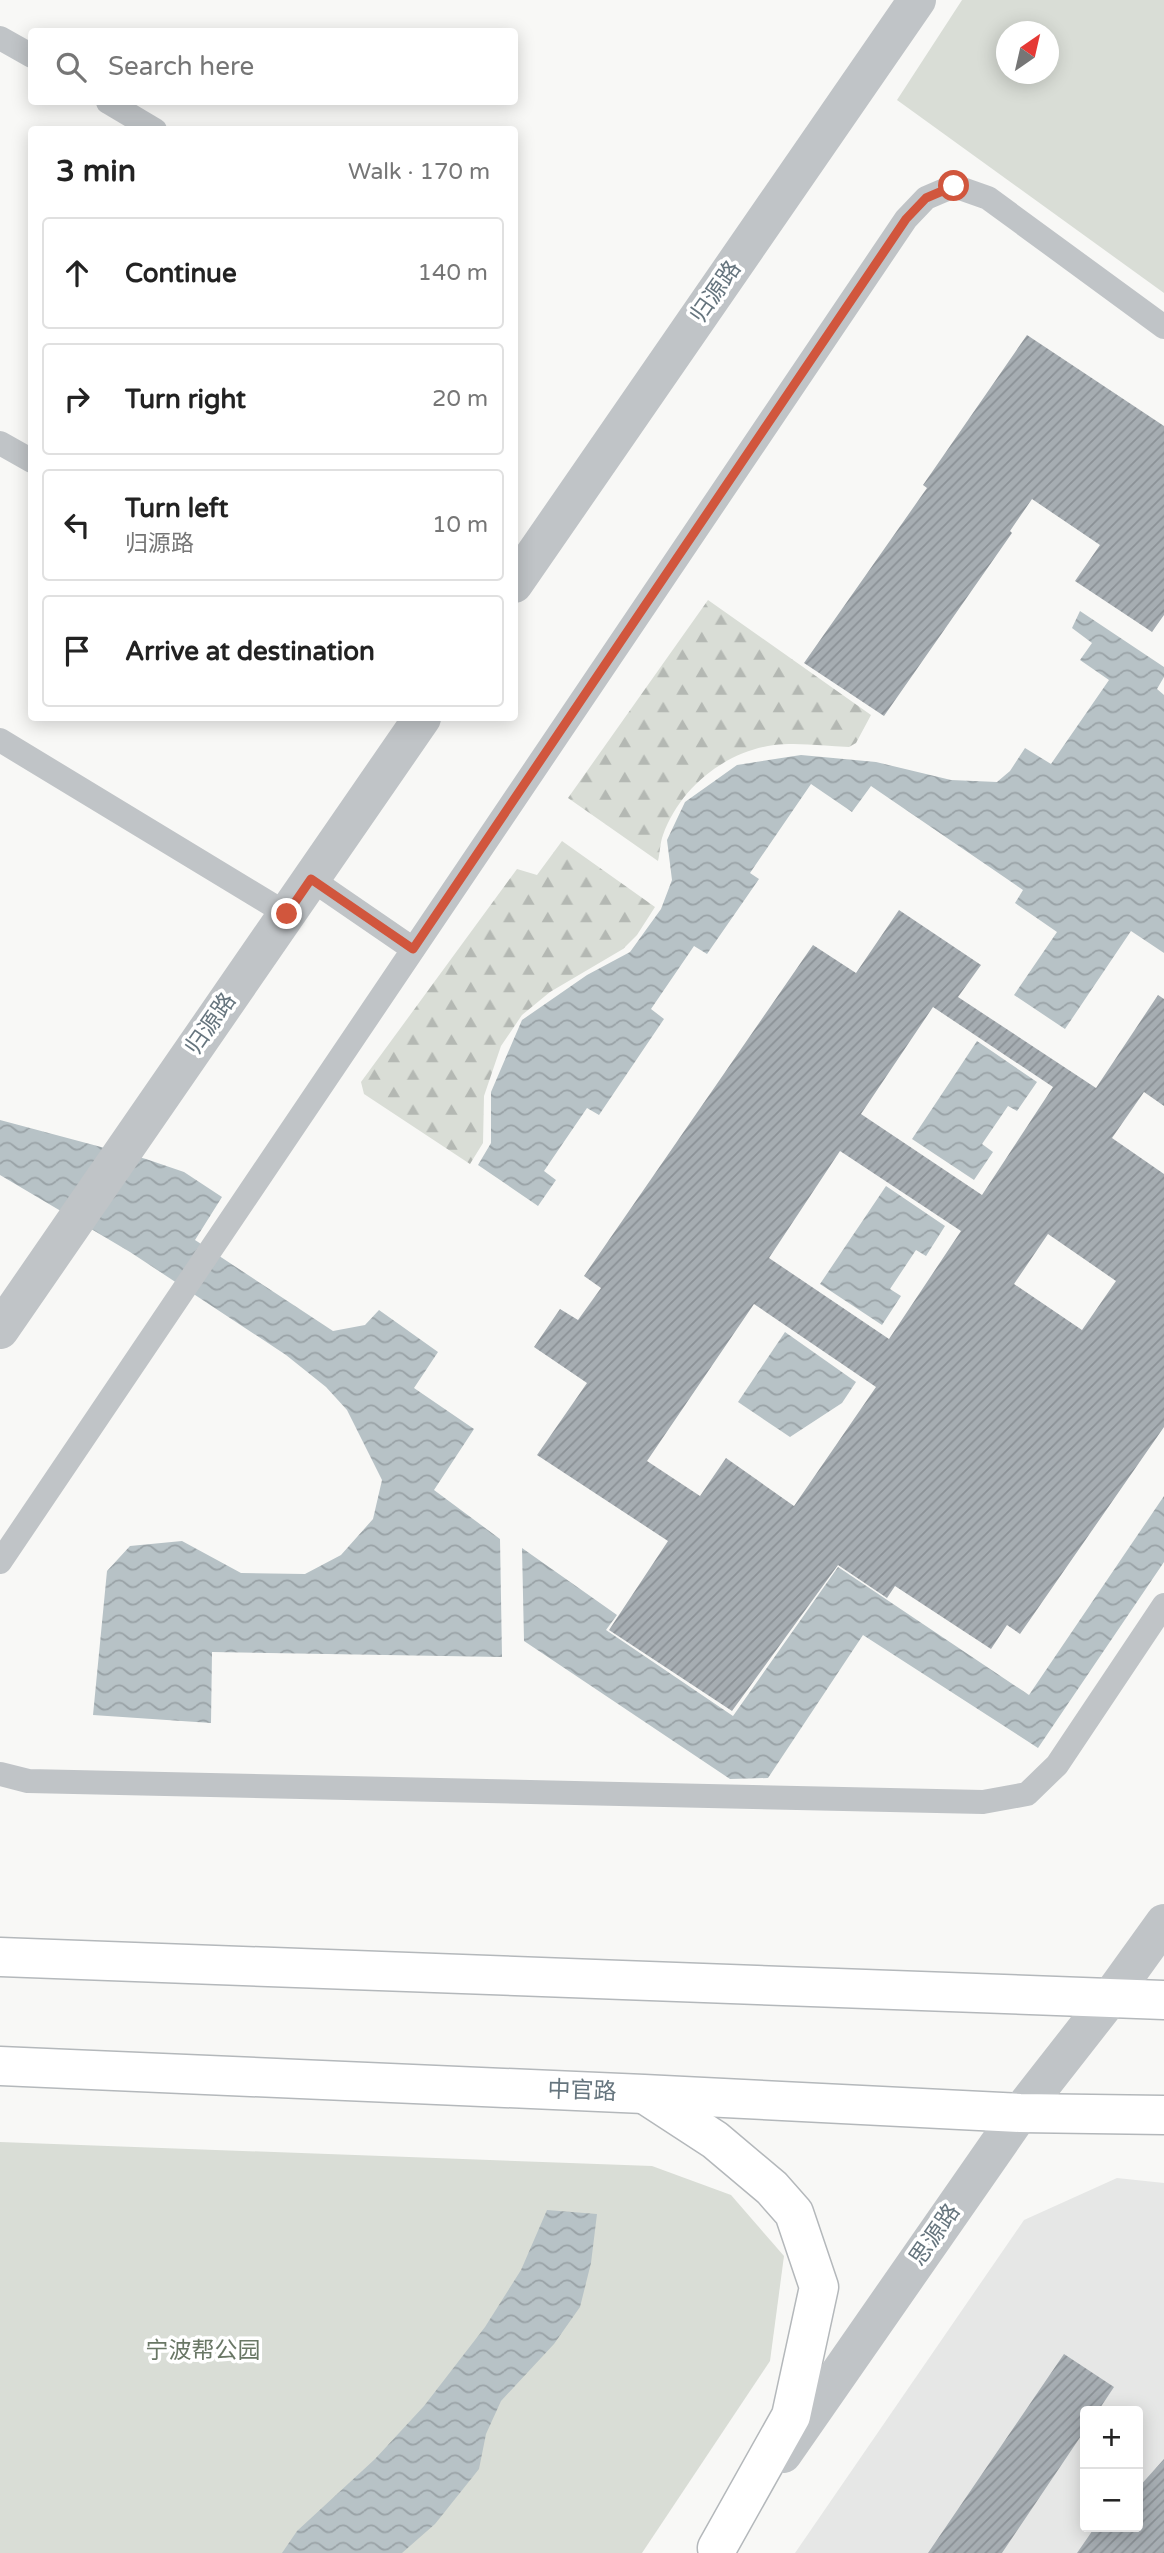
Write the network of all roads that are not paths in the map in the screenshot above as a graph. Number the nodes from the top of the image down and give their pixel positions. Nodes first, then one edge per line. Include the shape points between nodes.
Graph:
1 (917, 0) edge
2 (0, 38) edge
3 (28, 54) edge
4 (113, 105) edge
5 (148, 126) edge
6 (1164, 327) edge
7 (0, 443) edge
8 (28, 459) edge
9 (518, 577) edge
10 (420, 721) edge
11 (0, 740) edge
12 (311, 879) junction
13 (287, 914) junction
14 (413, 949) junction
15 (0, 1330) edge
16 (0, 1562) edge
17 (1164, 1605) edge
18 (0, 1774) edge
19 (1164, 1923) edge
20 (0, 1957) edge
21 (1110, 1998) junction
22 (1164, 2000) edge
23 (0, 2066) edge
24 (644, 2094) junction
25 (1020, 2113) junction
26 (1164, 2115) edge
27 (715, 2550) edge

1 - 9 street, 归源路
2 - 3 lane
4 - 5 lane
6 - 14 lane via 988,198 954,186 926,198 906,219
7 - 8 lane
10 - 12 street, 归源路
11 - 13 lane
12 - 13 street, 归源路
12 - 14 lane
13 - 15 street, 归源路
14 - 16 lane
17 - 18 lane via 1057,1765 1027,1794 984,1802 28,1782
19 - 21 street, 思源路
20 - 21 main road
21 - 22 main road
21 - 25 street, 思源路
23 - 24 main road, 中官路
24 - 25 main road, 中官路
24 - 27 main road via 715,2140 772,2188 794,2213 819,2287 791,2416
25 - 26 main road, 中官路
25 - 27 street, 思源路

